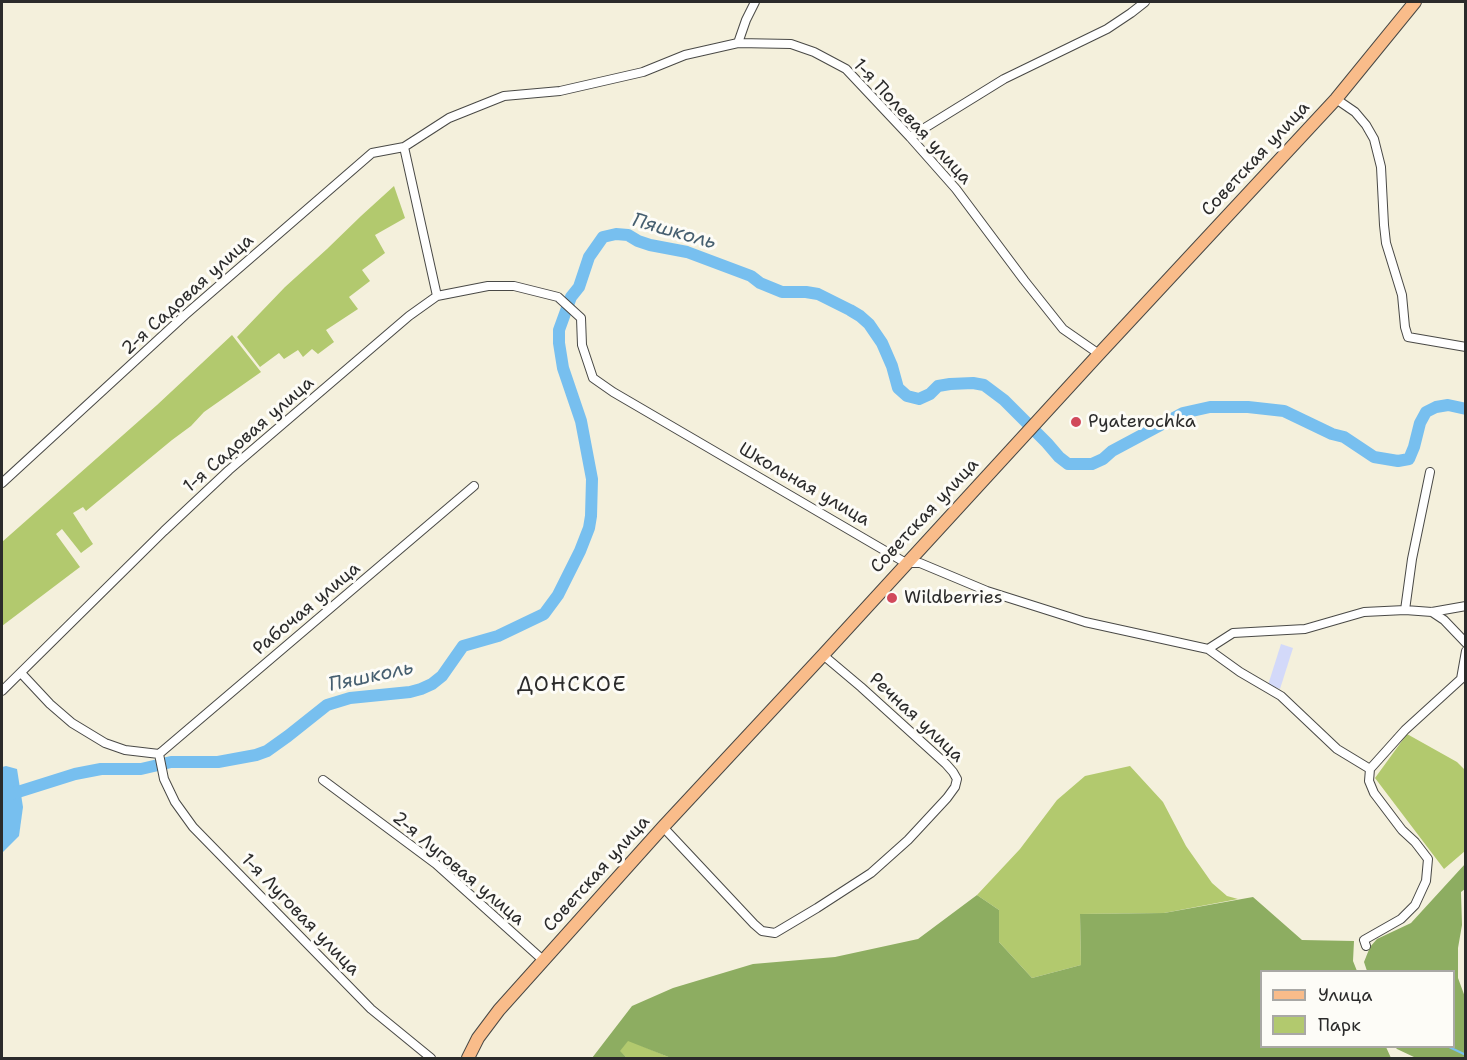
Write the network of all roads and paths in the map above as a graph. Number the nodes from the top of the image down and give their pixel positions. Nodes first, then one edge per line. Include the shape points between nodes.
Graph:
1 (754, 2) edge
2 (1145, 2) edge
3 (1415, 2) edge
4 (738, 43) junction
5 (1336, 99) junction
6 (910, 137) junction
7 (404, 147) junction
8 (436, 296) junction
9 (581, 318) joint
10 (1466, 347) edge
11 (1099, 354) junction
12 (1430, 472) dead end
13 (2, 483) edge
14 (474, 486) dead end
15 (906, 563) junction
16 (1466, 606) edge
17 (1406, 610) junction
18 (1432, 612) junction
19 (1466, 643) edge
20 (1208, 649) junction
21 (1466, 651) edge
22 (823, 655) junction
23 (21, 673) junction
24 (2, 691) edge
25 (159, 754) junction
26 (1370, 769) junction
27 (323, 780) dead end
28 (663, 827) junction
29 (1366, 946) dead end
30 (544, 961) junction
31 (430, 1059) edge
32 (468, 1059) edge

1 - 4 street
2 - 6 street via 1107,29 1004,79
3 - 5 main road, Советская улица
4 - 6 street, 1-я Полевая улица via 790,44 846,69
4 - 7 street, 1-я Полевая улица via 685,55 643,72 560,91 504,96 449,118
5 - 10 street via 1355,112 1374,139 1381,167 1386,243 1402,295 1408,337
5 - 11 main road, Советская улица
6 - 11 street, 1-я Полевая улица via 956,189 1063,329
7 - 8 street
7 - 13 street, 2-я Садовая улица via 372,153 185,315
8 - 9 street, 1-я Садовая улица via 488,286 514,286 558,297
8 - 23 street, 1-я Садовая улица via 230,470
9 - 15 street, Школьная улица via 582,345 593,378
11 - 15 main road, Советская улица
12 - 17 street
14 - 25 street, Рабочая улица
15 - 20 street, Школьная улица via 920,563 987,591 1085,622
15 - 22 main road, Советская улица
16 - 18 street
17 - 18 street
17 - 20 street via 1364,612 1305,629 1233,633
18 - 19 street
20 - 26 street, Школьная улица via 1281,696 1337,749
21 - 26 street via 1461,679 1405,730
22 - 28 main road, Советская улица
22 - 28 street, Речная улица via 946,764 957,779 947,798 908,840 871,873 775,933 762,931 754,924
23 - 24 street, 1-я Садовая улица
23 - 25 street via 72,723 105,743
25 - 31 street, 1-я Луговая улица via 164,779 193,827 371,1009
26 - 29 street via 1374,793 1428,859 1426,881 1416,905 1401,919 1364,940
27 - 30 street, 2-я Луговая улица via 436,864
28 - 30 main road, Советская улица
30 - 32 main road, Советская улица via 489,1023

